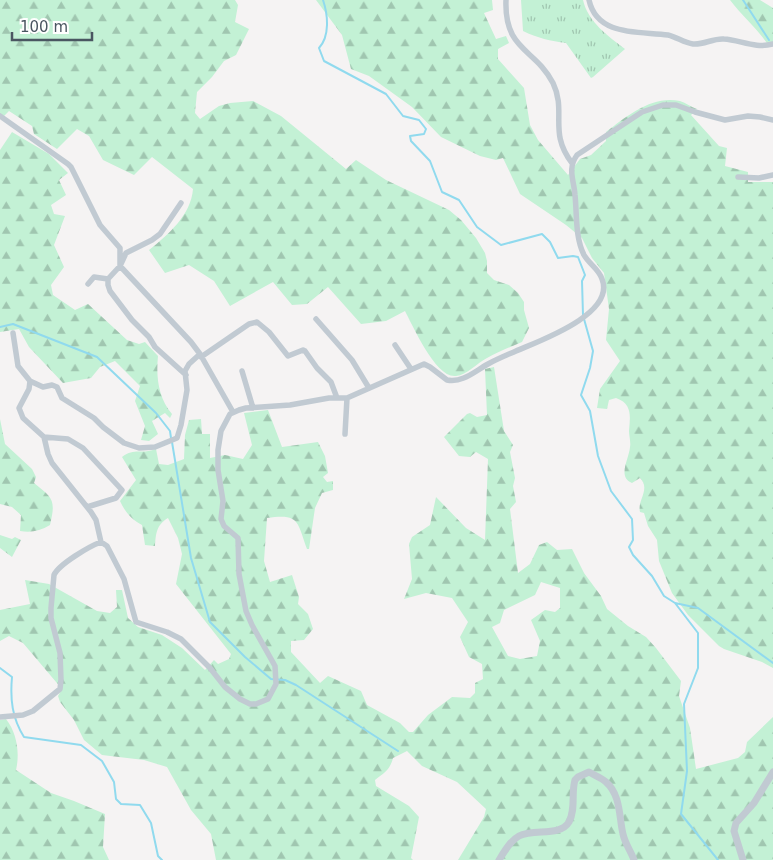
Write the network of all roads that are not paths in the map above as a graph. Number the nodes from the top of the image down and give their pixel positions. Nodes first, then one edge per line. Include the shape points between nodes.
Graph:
1 (506, 0) edge
2 (589, 0) edge
3 (773, 44) edge
4 (0, 116) edge
5 (773, 120) edge
6 (572, 163) junction
7 (773, 174) edge
8 (738, 177) dead end
9 (181, 203) dead end
10 (120, 266) junction
11 (108, 279) junction
12 (88, 284) dead end
13 (316, 319) dead end
14 (13, 333) dead end
15 (395, 345) dead end
16 (200, 356) junction
17 (411, 370) junction
18 (242, 371) dead end
19 (186, 374) junction
20 (30, 381) junction
21 (369, 388) junction
22 (337, 398) junction
23 (346, 398) junction
24 (252, 408) junction
25 (233, 412) junction
26 (345, 434) dead end
27 (44, 437) junction
28 (87, 507) junction
29 (101, 542) junction
30 (2, 717) edge
31 (773, 772) edge
32 (499, 860) edge
33 (634, 860) edge
34 (743, 860) edge

1 - 6 street via 510,31 547,74 555,89 558,134 563,151
2 - 3 street via 602,20 626,32 668,35 694,44 720,38 758,45
4 - 10 street via 68,164 100,225 120,248
5 - 6 street via 748,116 725,120 676,105 657,106 582,151
6 - 17 street via 579,240 584,255 602,277 604,284 600,299 589,313 563,330 462,379 447,380 424,364
7 - 8 street via 759,178
9 - 10 street via 160,234 126,253
10 - 11 street
10 - 16 street
11 - 12 street via 94,277
11 - 19 street via 108,288 132,320 150,337 155,347
13 - 21 street via 352,360
14 - 20 street via 18,366
15 - 17 street
16 - 19 street via 189,364
16 - 22 street via 256,322 269,332 288,356 306,351 331,382
16 - 25 street
17 - 21 street
18 - 24 street
19 - 20 street via 187,390 177,438 155,447 139,448 124,443 94,418 62,398 57,387 43,387
20 - 27 street via 19,412
21 - 23 street
22 - 23 street
22 - 24 street
23 - 26 street
24 - 25 street
25 - 29 street via 221,431 219,443 221,519 238,538 244,602 252,625 275,666 276,681 271,695 264,702 244,702 225,687 181,639 136,622 124,579
27 - 28 street via 52,463
27 - 28 street via 68,439 83,448 122,488 116,498
28 - 29 street via 96,520
29 - 30 street via 56,570 51,608 60,653 61,686 58,693 39,708 18,716
31 - 34 street via 754,803 736,823 734,831
32 - 33 street via 518,836 561,830 568,824 575,780 589,772 607,782 613,791 625,842

